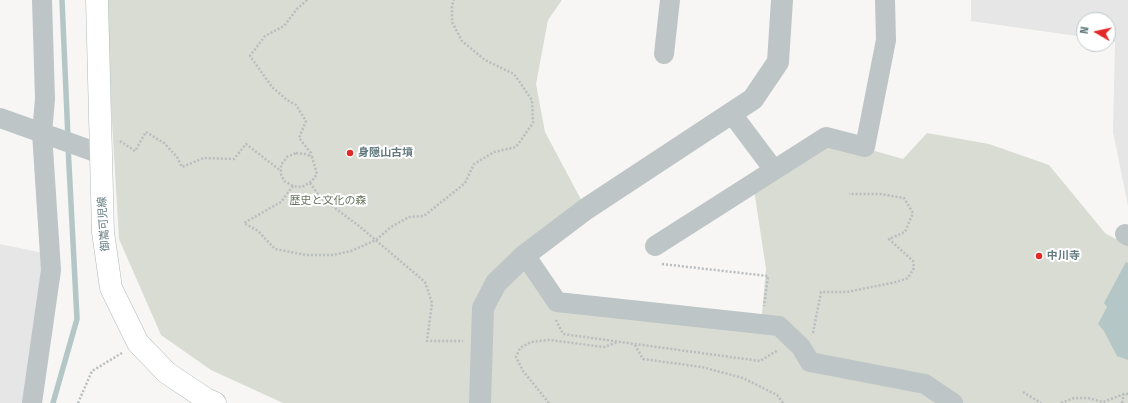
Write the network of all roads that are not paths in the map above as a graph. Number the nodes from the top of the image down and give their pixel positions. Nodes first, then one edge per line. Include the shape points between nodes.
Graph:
1 (42, 0) edge
2 (96, 0) edge
3 (670, 0) edge
4 (782, 0) edge
5 (885, 0) edge
6 (664, 54) dead end
7 (732, 114) junction
8 (0, 118) edge
9 (42, 133) junction
10 (102, 154) junction
11 (774, 170) junction
12 (655, 246) road end
13 (525, 255) junction
14 (32, 403) edge
15 (215, 403) edge
16 (480, 403) edge
17 (953, 403) edge

1 - 9 street via 45,99
2 - 10 main road, 御嵩可児線
3 - 6 street
4 - 7 street via 778,62 753,99
5 - 11 street via 886,40 865,147 826,137
7 - 11 street
7 - 13 street via 586,209
8 - 9 street
9 - 10 street
9 - 14 street via 51,270
10 - 15 main road, 御嵩可児線 via 103,232 111,288 138,343 167,373
11 - 12 street
13 - 16 street via 496,283 483,308
13 - 17 street via 557,302 779,326 810,362 925,384

